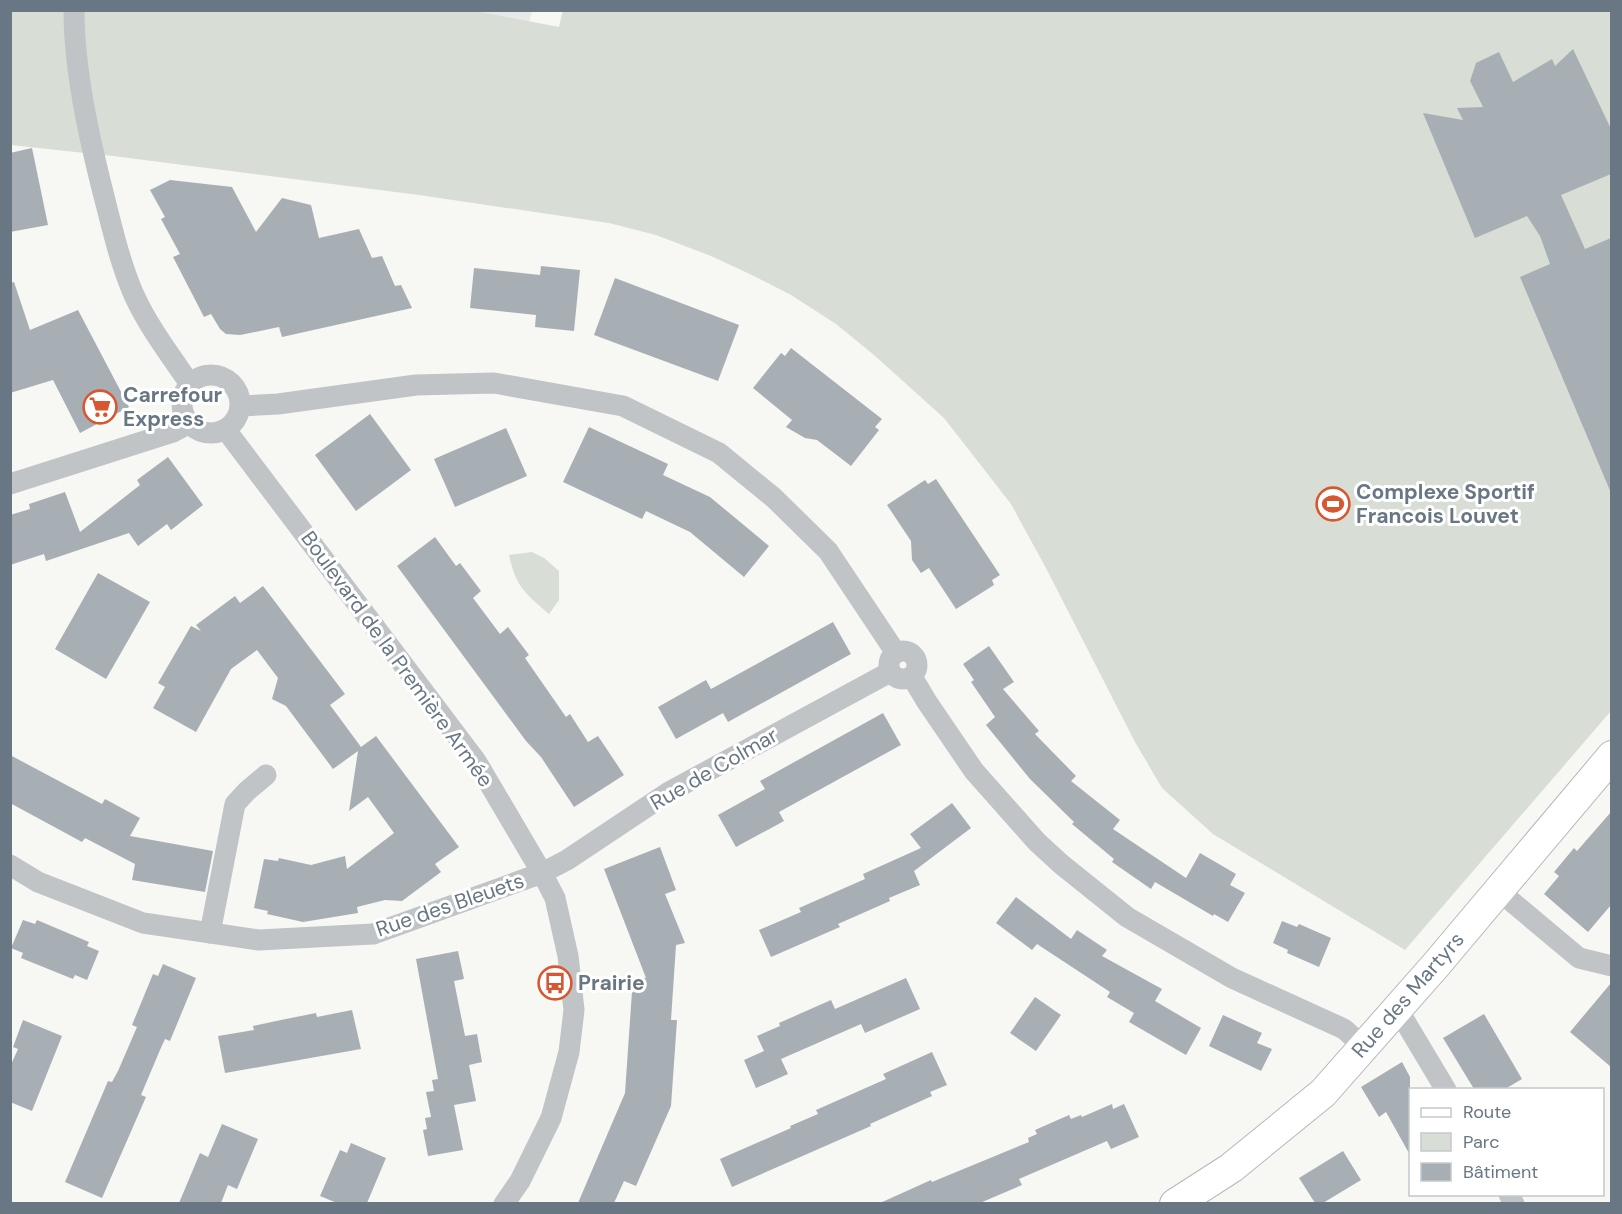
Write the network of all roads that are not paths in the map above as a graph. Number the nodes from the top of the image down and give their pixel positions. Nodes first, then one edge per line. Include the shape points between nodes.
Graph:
1 (74, 10) edge
2 (190, 384) junction
3 (241, 406) junction
4 (188, 424) junction
5 (226, 430) junction
6 (10, 484) edge
7 (893, 662) junction
8 (1611, 756) edge
9 (266, 775) dead end
10 (10, 865) edge
11 (542, 873) junction
12 (1499, 891) junction
13 (210, 933) junction
14 (1611, 966) edge
15 (1396, 1008) junction
16 (1364, 1046) junction
17 (1445, 1088) edge
18 (504, 1203) edge
19 (1176, 1203) edge

1 - 2 street via 91,147 113,232 134,294
2 - 3 street via 206,375 223,377 237,389
2 - 4 street via 183,396 182,411
3 - 5 street via 237,420
3 - 7 street via 416,385 494,383 623,406 718,453 774,498 828,551
4 - 5 street via 200,432
4 - 6 street
5 - 11 street, Boulevard de la Première Armée via 476,761
7 - 11 street, Rue de Colmar via 669,792
7 - 16 street via 904,651 915,657 917,669 912,676 974,771 1061,864 1127,917 1232,978 1344,1029
8 - 12 street, Rue des Martyrs
9 - 13 street via 236,804
10 - 13 street, Rue des Bleuets via 38,882 143,923
11 - 13 street, Rue des Bleuets via 373,934 260,940
11 - 18 street, Boulevard de la Première Armée via 555,898 568,956 574,1010 569,1052 551,1118 520,1181
12 - 14 street via 1580,958
12 - 15 street, Rue des Martyrs
15 - 16 street, Rue des Martyrs
15 - 17 street
16 - 19 street, Rue des Martyrs via 1323,1093 1231,1168

